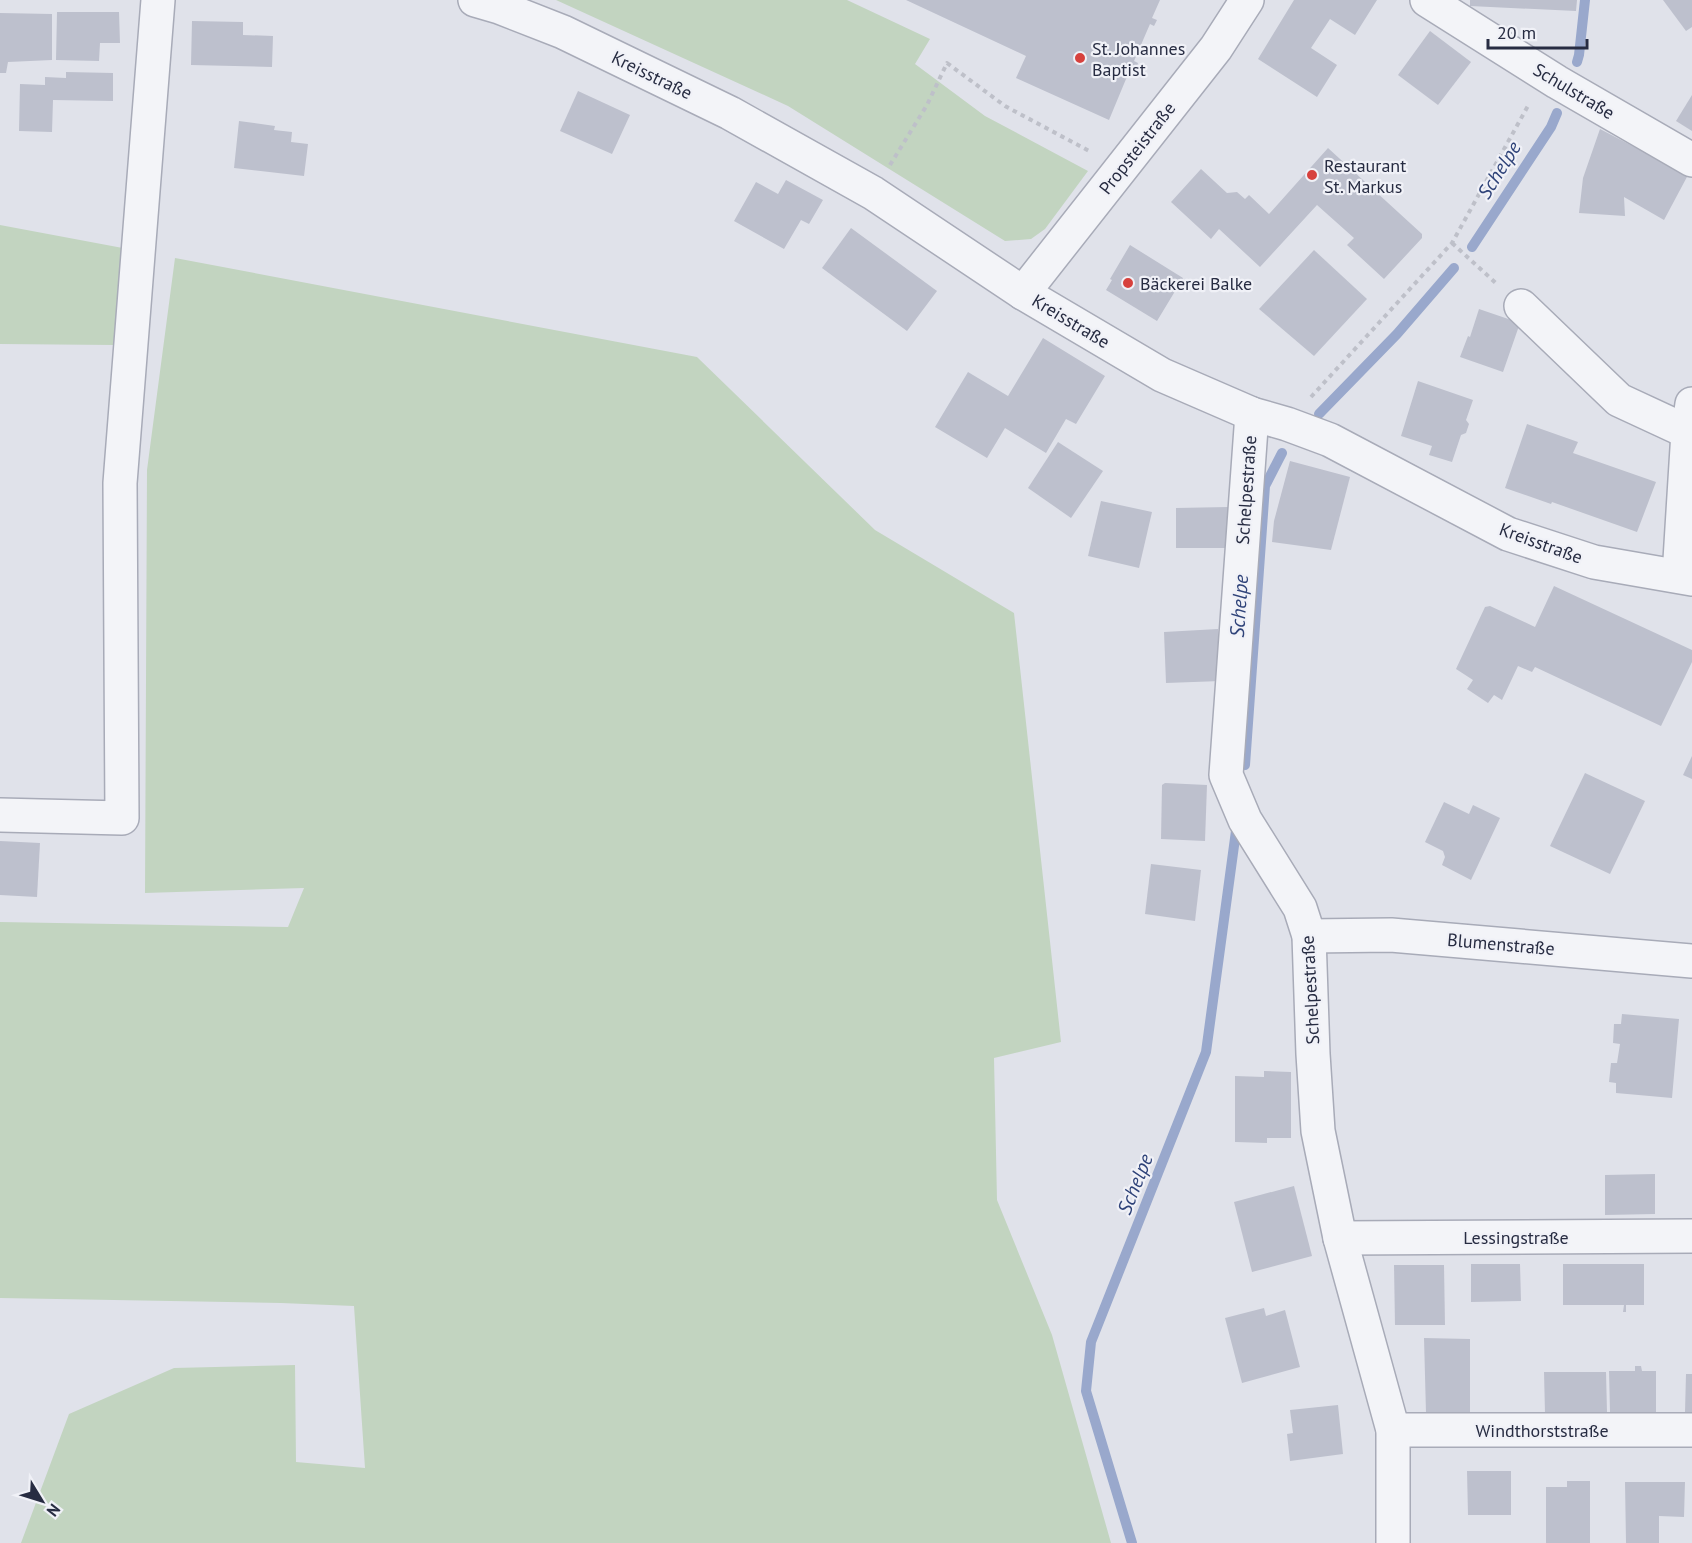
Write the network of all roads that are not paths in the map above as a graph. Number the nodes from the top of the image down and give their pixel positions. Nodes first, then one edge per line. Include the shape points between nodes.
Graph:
1 (158, 0) edge
2 (475, 0) edge
3 (1247, 0) edge
4 (1427, 0) edge
5 (1692, 160) edge
6 (1023, 293) junction
7 (1521, 306) road end
8 (1252, 414) junction
9 (1690, 418) edge
10 (1685, 578) edge
11 (0, 815) edge
12 (1309, 936) junction
13 (1692, 961) edge
14 (1692, 1236) edge
15 (1340, 1238) junction
16 (1393, 1430) junction
17 (1692, 1430) edge
18 (1393, 1543) edge

1 - 11 street via 120,483 122,818
2 - 6 street, Kreisstraße via 563,32 730,113 873,193
3 - 6 street, Propsteistraße via 1216,48
4 - 5 street, Schulstraße
6 - 8 street, Kreisstraße via 1162,375
7 - 9 street via 1619,400
8 - 10 street, Kreisstraße via 1329,440 1508,534 1594,562
8 - 12 street, Schelpestraße via 1226,775 1245,820 1300,908
9 - 10 street
12 - 13 street, Blumenstraße via 1391,935
12 - 15 street, Schelpestraße via 1318,1131
14 - 15 street, Lessingstraße
15 - 16 street, Schelpestraße
16 - 17 street, Windthorststraße
16 - 18 street, Schelpestraße

